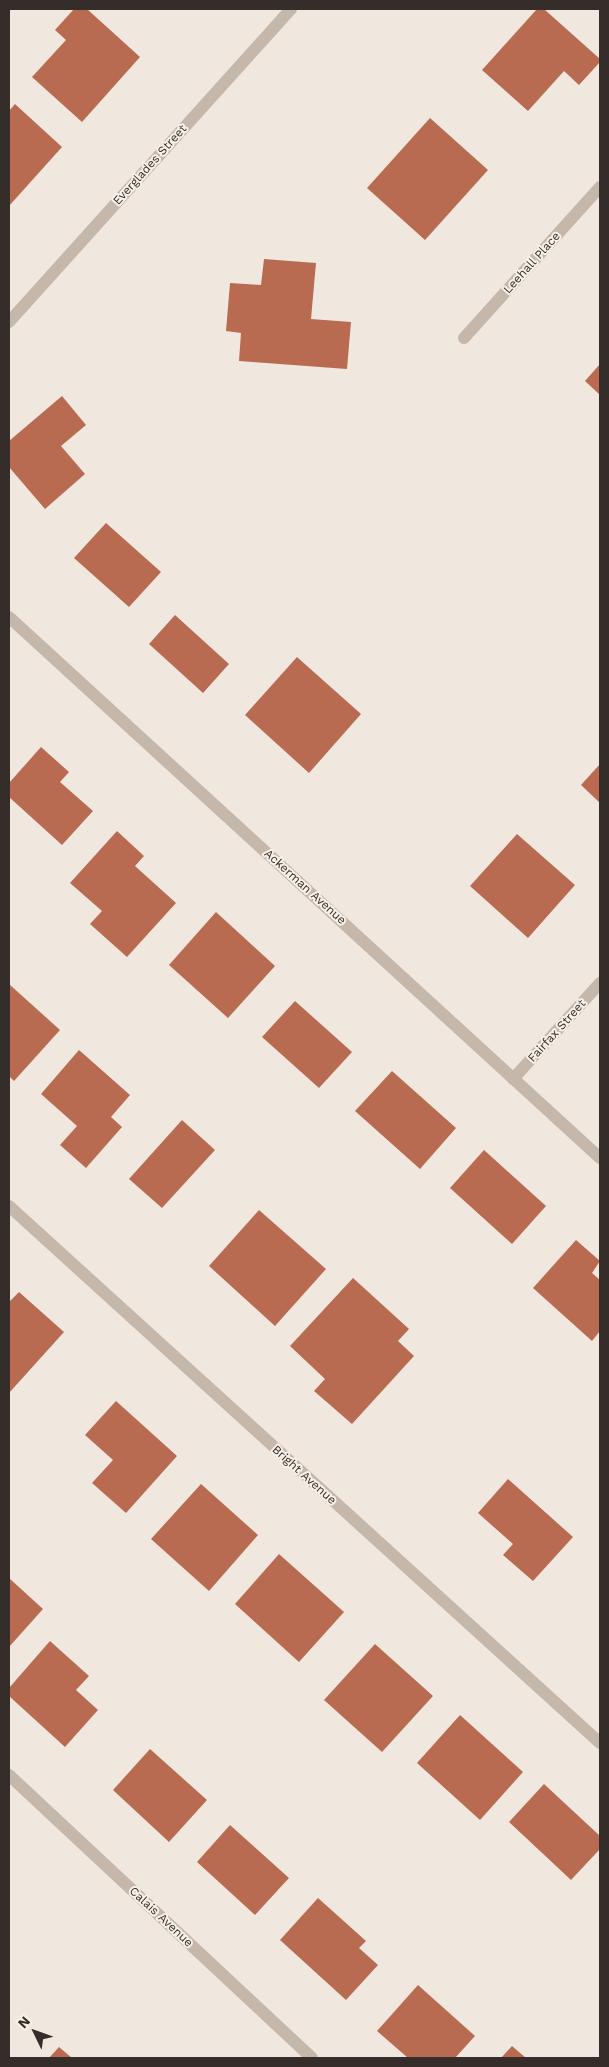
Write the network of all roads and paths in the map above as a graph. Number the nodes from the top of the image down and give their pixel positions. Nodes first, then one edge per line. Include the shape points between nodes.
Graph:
1 (291, 9) edge
2 (600, 187) edge
3 (9, 322) edge
4 (464, 338) dead end
5 (9, 617) edge
6 (600, 983) edge
7 (513, 1079) junction
8 (600, 1158) edge
9 (9, 1206) edge
10 (600, 1743) edge
11 (9, 1775) edge
12 (312, 2058) edge

1 - 3 street, Everglades Street
2 - 4 street, Leehall Place
5 - 7 street, Ackerman Avenue
6 - 7 street, Fairfax Street
7 - 8 street, Ackerman Avenue
9 - 10 street, Bright Avenue
11 - 12 street, Calais Avenue

